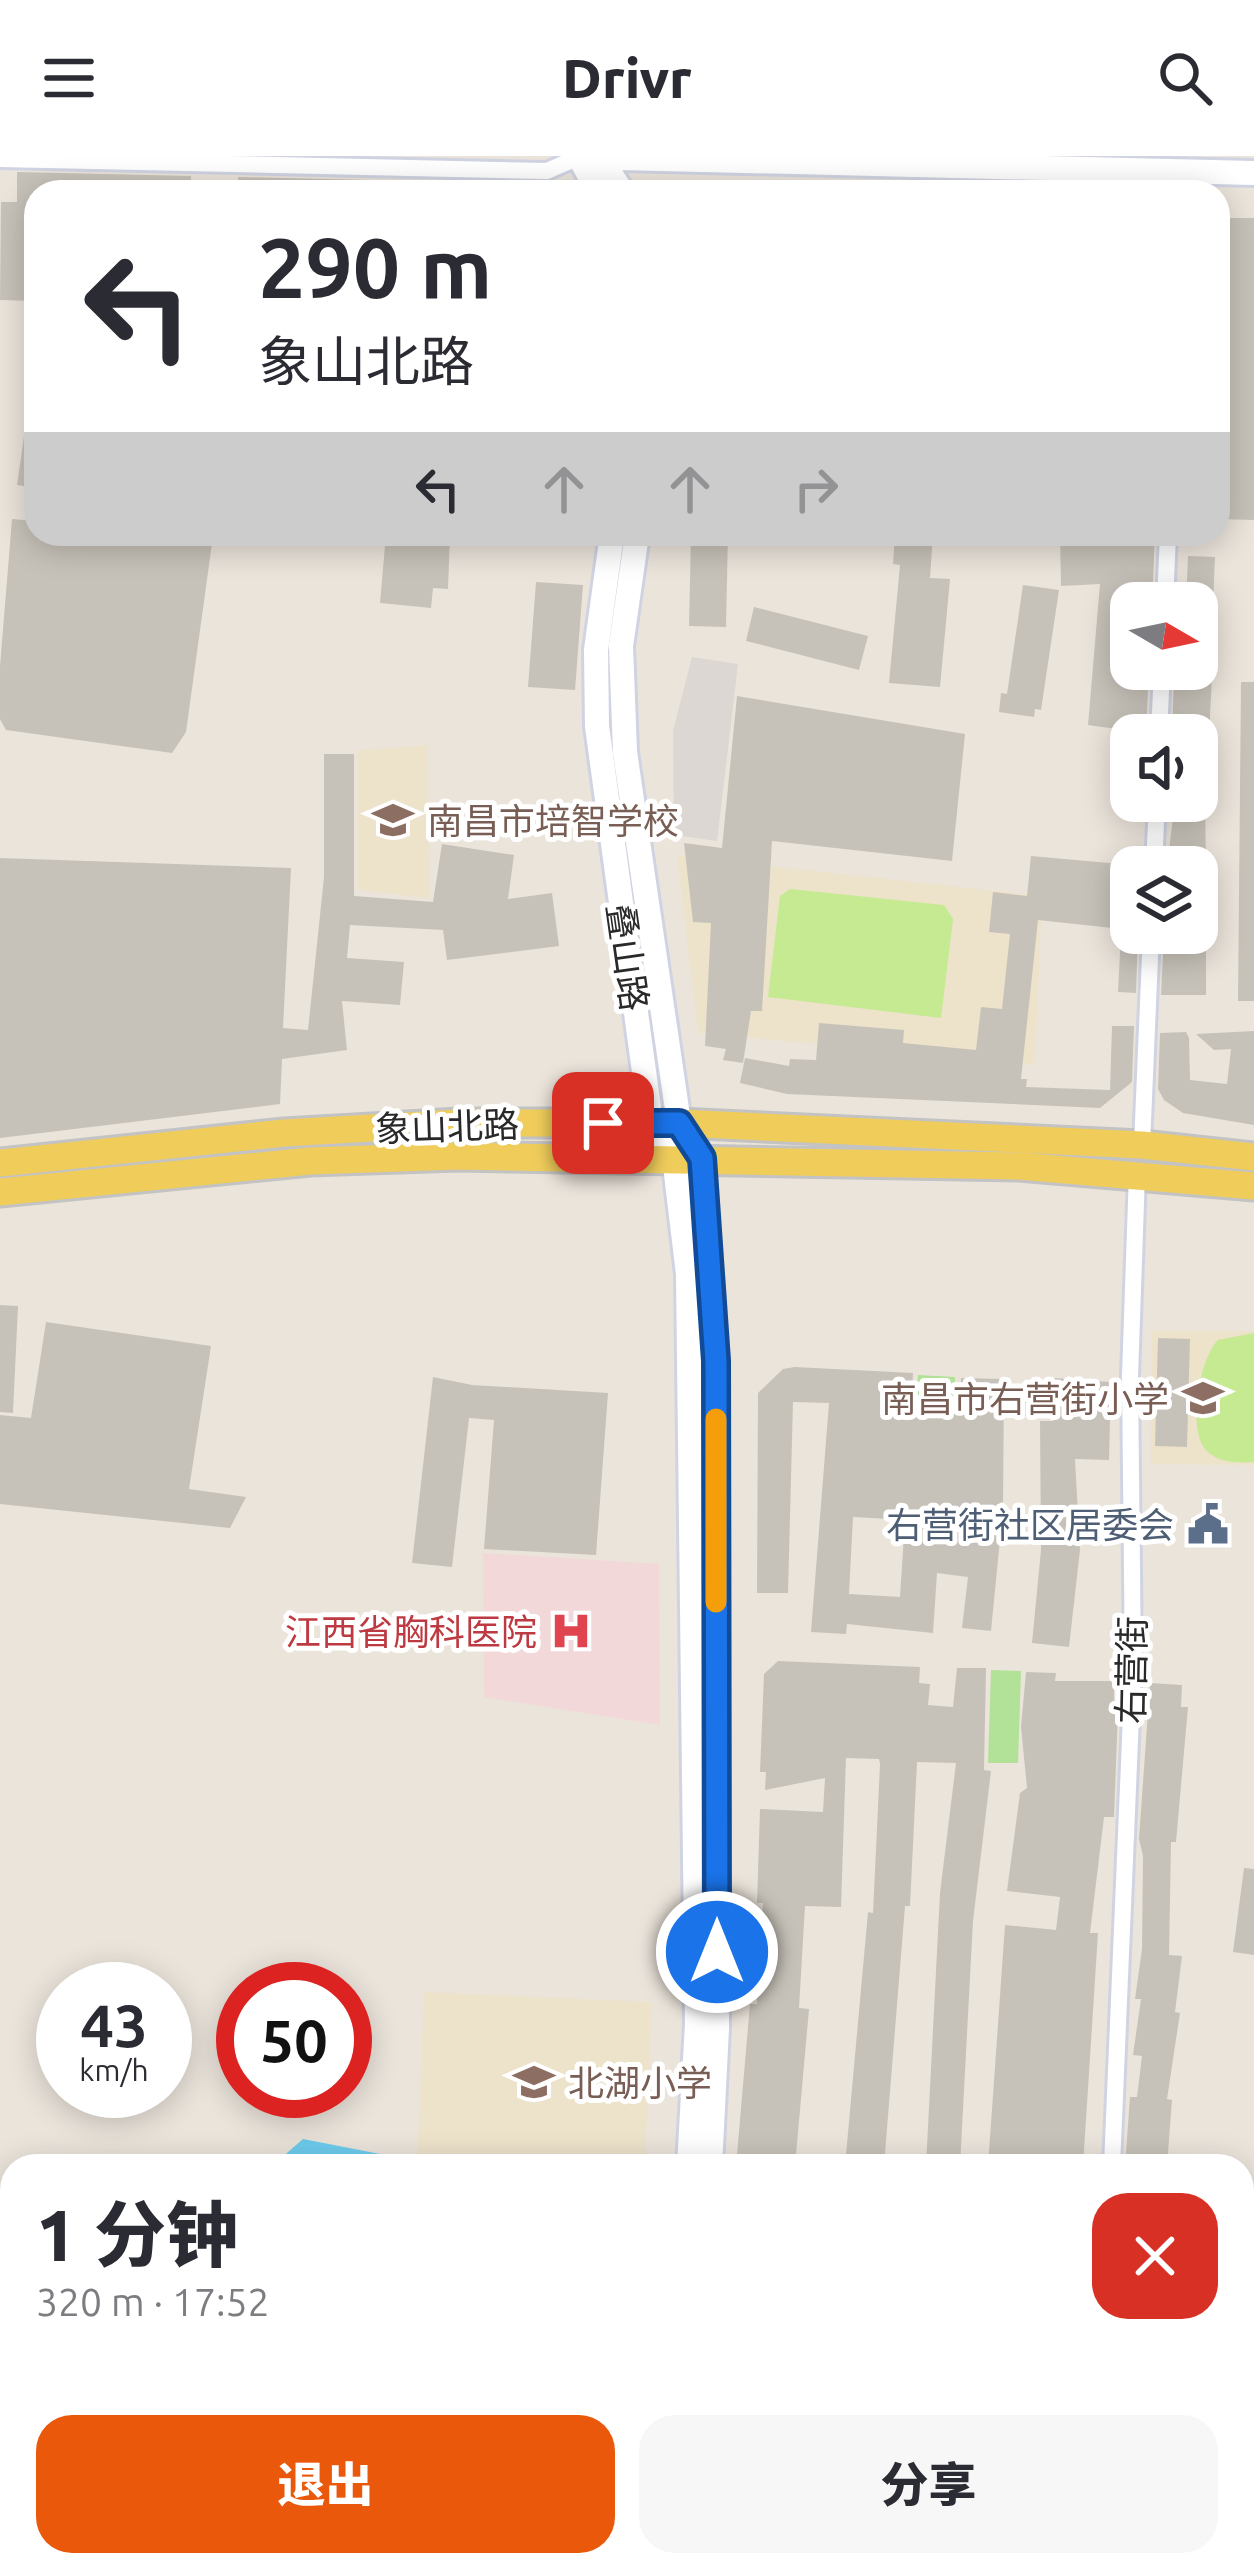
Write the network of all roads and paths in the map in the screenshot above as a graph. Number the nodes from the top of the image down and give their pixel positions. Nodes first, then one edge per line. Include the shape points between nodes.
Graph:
1 (579, 156) edge
2 (599, 157) edge
3 (0, 159) edge
4 (1131, 163) edge
5 (1254, 173) edge
6 (1178, 180) edge
7 (1199, 180) edge
8 (610, 546) edge
9 (635, 546) edge
10 (1167, 546) edge
11 (1166, 582) edge
12 (1150, 954) edge
13 (665, 1123) junction
14 (1142, 1144) junction
15 (688, 1157) junction
16 (1254, 1157) edge
17 (0, 1163) edge
18 (1137, 1173) junction
19 (1254, 1186) edge
20 (0, 1192) edge
21 (689, 2154) edge
22 (711, 2154) edge
23 (1113, 2154) edge

1 - 2 main road
1 - 3 street via 547,171
2 - 4 main road
4 - 6 main road
5 - 7 main road
8 - 13 main road, 叠山路 via 596,650 597,726
9 - 13 main road, 叠山路 via 622,646 625,752
10 - 11 street
12 - 14 street
13 - 14 main road, 象山北路
13 - 15 main road, 叠山路
13 - 17 main road, 象山北路 via 284,1133
14 - 16 main road, 象山北路
15 - 18 main road, 象山北路
15 - 20 main road, 象山北路 via 310,1161
15 - 21 main road, 叠山路 via 697,2024
15 - 22 main road via 716,1361
18 - 19 main road, 象山北路
18 - 23 street, 右营街 via 1133,1670

